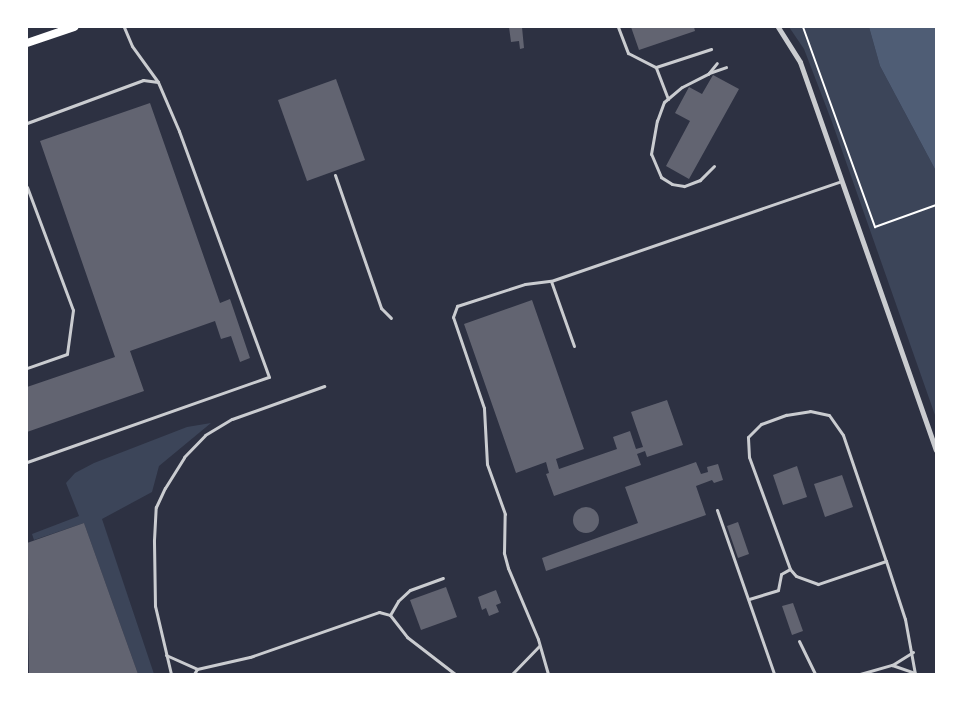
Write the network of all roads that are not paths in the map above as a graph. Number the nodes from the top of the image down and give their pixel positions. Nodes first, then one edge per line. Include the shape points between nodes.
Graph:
1 (74, 27) edge
2 (124, 27) edge
3 (618, 27) edge
4 (778, 27) edge
5 (27, 43) edge
6 (711, 49) dead end
7 (717, 63) dead end
8 (656, 67) junction
9 (726, 67) dead end
10 (708, 74) junction
11 (158, 82) junction
12 (668, 99) junction
13 (27, 123) edge
14 (714, 166) dead end
15 (335, 175) dead end
16 (842, 181) junction
17 (27, 186) edge
18 (551, 281) junction
19 (391, 318) dead end
20 (574, 346) dead end
21 (27, 369) edge
22 (324, 386) dead end
23 (936, 450) edge
24 (27, 462) edge
25 (717, 510) dead end
26 (885, 561) junction
27 (790, 569) junction
28 (443, 578) dead end
29 (749, 599) junction
30 (390, 615) junction
31 (799, 641) dead end
32 (539, 646) junction
33 (913, 652) junction
34 (166, 655) junction
35 (892, 664) junction
36 (197, 669) junction
37 (915, 673) edge
38 (171, 674) edge
39 (194, 674) edge
40 (455, 674) edge
41 (512, 674) edge
42 (548, 674) edge
43 (774, 674) edge
44 (815, 674) edge
45 (860, 674) edge

1 - 5 main road
2 - 11 lane via 132,46
3 - 8 lane via 628,53
4 - 16 street via 800,62
6 - 8 lane
7 - 10 lane
8 - 12 lane
9 - 10 lane
10 - 12 lane
11 - 13 lane via 143,80
11 - 24 lane via 269,377
12 - 14 lane via 655,132 651,154 655,168 667,181 684,186 700,180
15 - 19 lane via 381,308
16 - 18 lane
16 - 23 street
17 - 21 lane via 73,310 67,354
18 - 20 lane
18 - 32 lane via 525,284 458,306 453,317 484,408 487,464 505,514 504,553
22 - 34 lane via 232,419 205,435 184,457 165,488 156,507 153,540 155,606
25 - 29 lane
26 - 27 lane via 818,584 796,576
26 - 27 lane via 843,435 829,415 810,411 760,424 748,436 749,457
26 - 33 lane
27 - 29 lane via 781,574 778,590
28 - 30 lane via 410,591
29 - 43 lane
30 - 36 lane via 379,612 250,657
30 - 40 lane via 407,637
31 - 44 lane
32 - 41 lane
32 - 42 lane
33 - 35 lane
33 - 37 lane
34 - 36 lane
34 - 38 lane
35 - 37 lane
35 - 45 lane
36 - 39 lane

